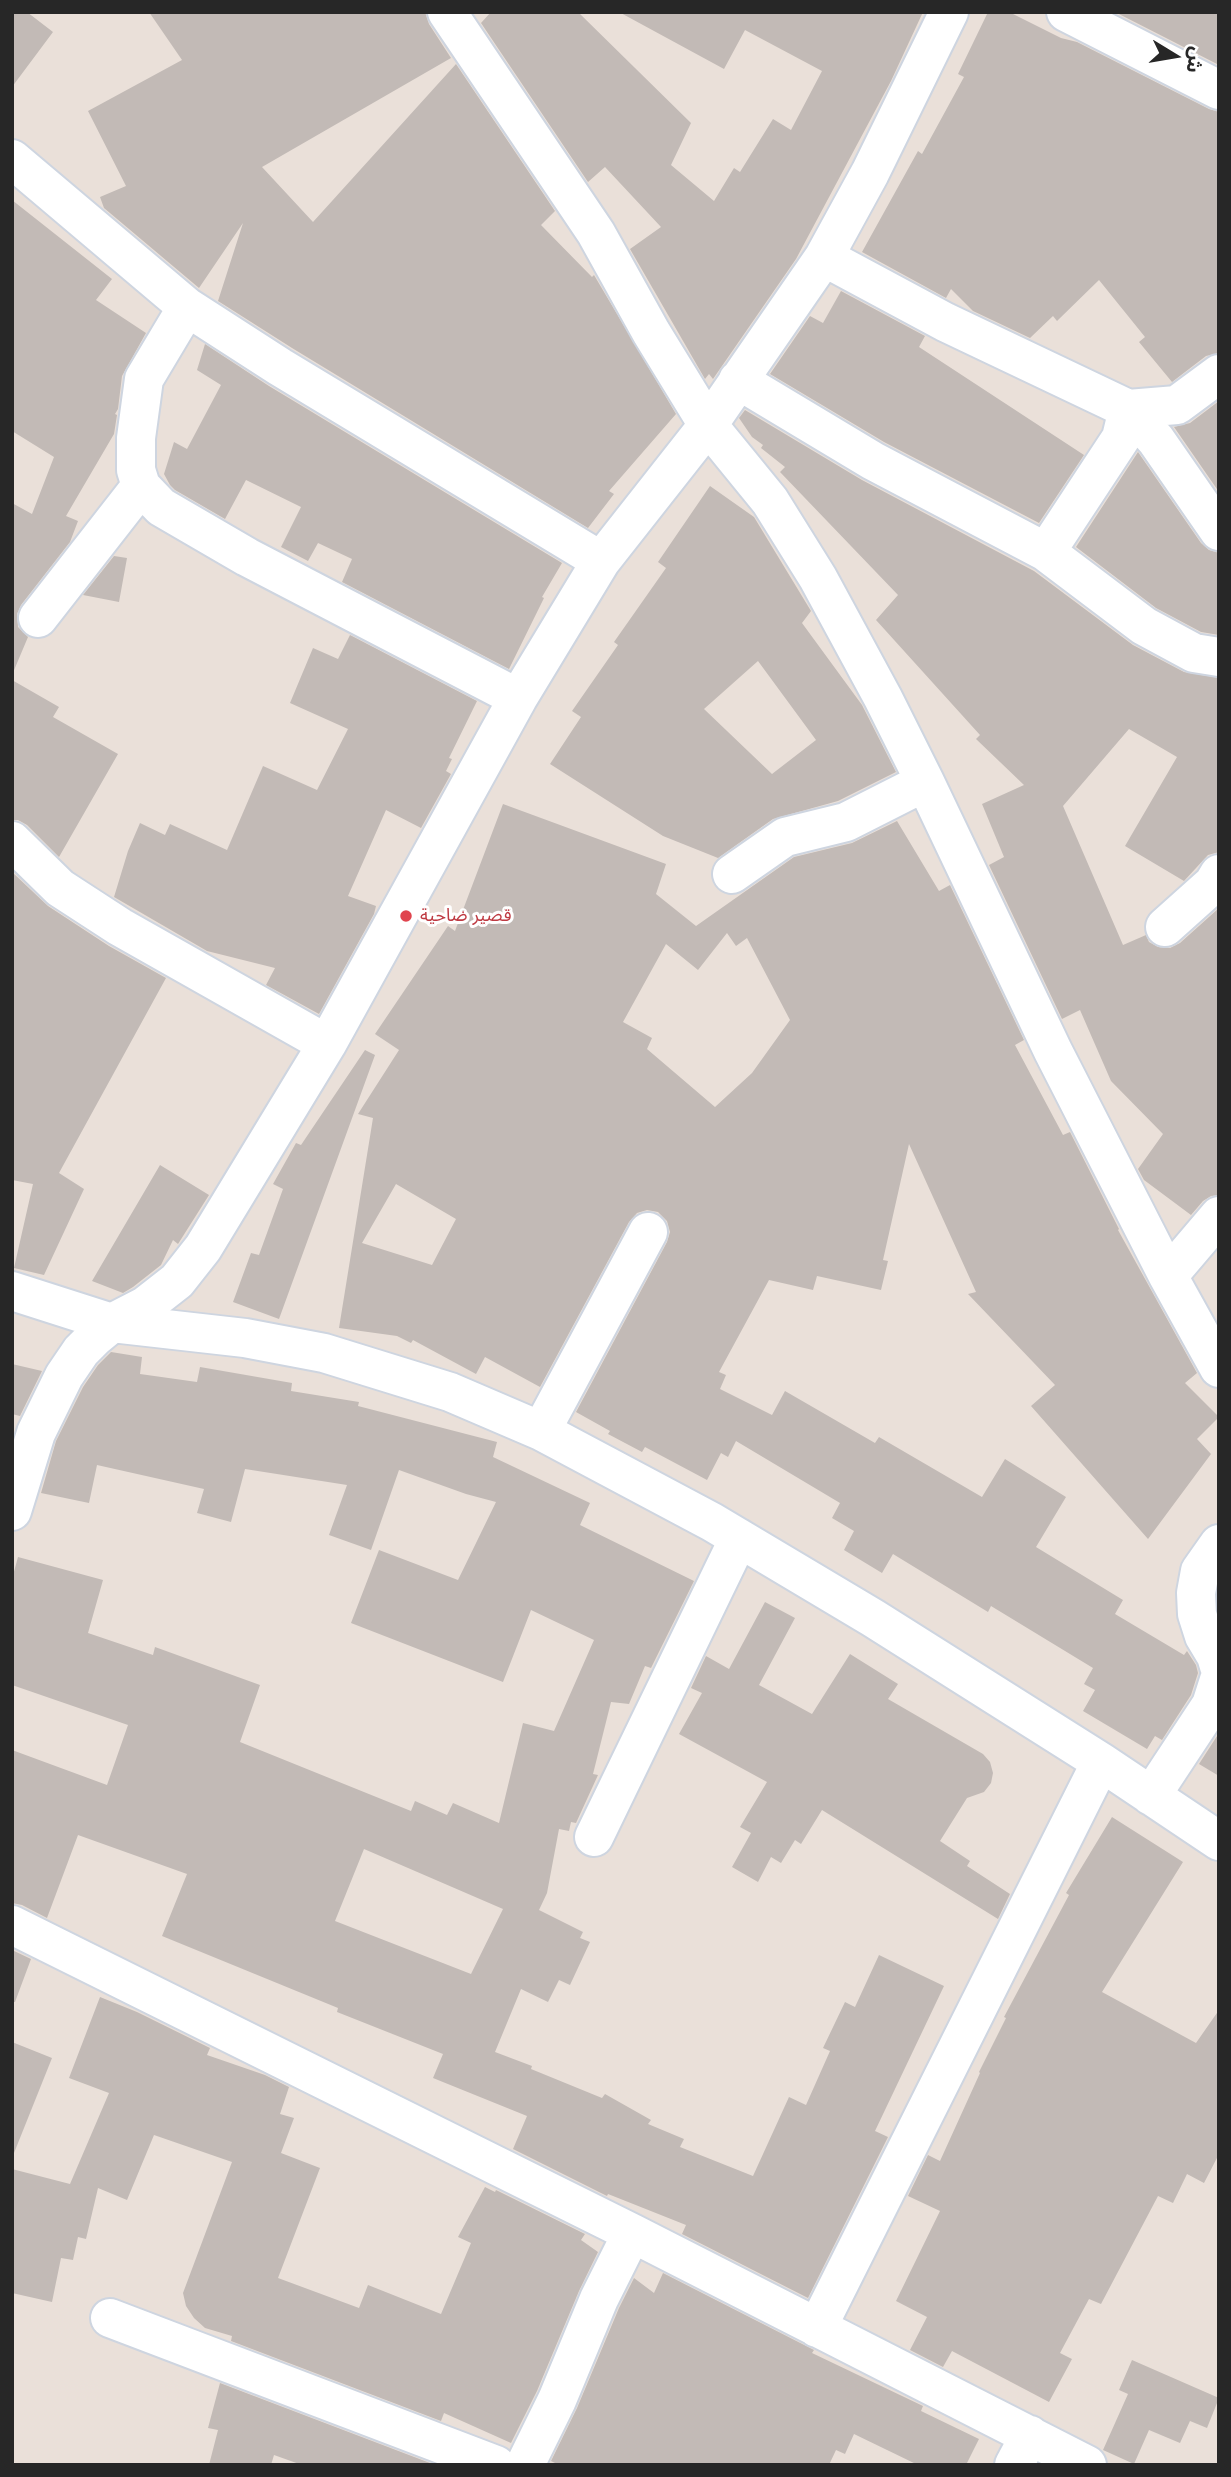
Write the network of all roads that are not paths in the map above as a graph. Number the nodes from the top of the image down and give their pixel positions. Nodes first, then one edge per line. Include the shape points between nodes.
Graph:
1 (447, 12) edge
2 (949, 12) edge
3 (1066, 12) edge
4 (1219, 90) edge
5 (12, 159) edge
6 (824, 257) junction
7 (187, 307) junction
8 (1219, 374) edge
9 (738, 380) junction
10 (1128, 409) junction
11 (708, 425) junction
12 (141, 486) junction
13 (1219, 531) edge
14 (1046, 552) junction
15 (601, 561) junction
16 (38, 618) dead end
17 (1219, 657) edge
18 (518, 698) junction
19 (925, 782) junction
20 (12, 841) edge
21 (732, 874) dead end
22 (1219, 874) edge
23 (1166, 927) dead end
24 (327, 1044) junction
25 (1219, 1216) edge
26 (648, 1232) dead end
27 (1168, 1276) junction
28 (12, 1291) edge
29 (112, 1324) junction
30 (1219, 1368) edge
31 (541, 1431) junction
32 (12, 1511) edge
33 (739, 1538) junction
34 (1219, 1544) edge
35 (1219, 1666) edge
36 (1219, 1680) edge
37 (1101, 1762) junction
38 (1151, 1796) junction
39 (594, 1837) dead end
40 (1219, 1841) edge
41 (12, 1925) edge
42 (632, 2233) junction
43 (110, 2318) dead end
44 (817, 2328) junction
45 (1022, 2450) edge
46 (496, 2465) edge
47 (525, 2465) edge
48 (1087, 2465) edge

1 - 11 street via 596,233
2 - 6 street
3 - 4 street
5 - 7 street
6 - 9 street
6 - 10 street via 946,322
7 - 12 street via 144,379 136,438
7 - 15 street
8 - 10 street via 1177,405
9 - 11 street
9 - 14 street via 873,461
10 - 13 street via 1156,440
10 - 14 street via 1121,438
11 - 15 street
11 - 19 street via 769,501 818,578
12 - 16 street
12 - 18 street via 161,507 247,556
14 - 17 street via 1144,626 1194,653
15 - 18 street
18 - 24 street
19 - 21 street via 846,822 785,837
19 - 27 street via 1053,1051
20 - 24 street via 60,888
22 - 23 street
24 - 29 street via 203,1248 177,1281
25 - 27 street
26 - 31 street
27 - 30 street
28 - 29 street
29 - 31 street via 245,1338 324,1353 450,1392
29 - 32 street via 82,1351 64,1376 37,1433
31 - 33 street
33 - 37 street
33 - 39 street
34 - 35 street via 1200,1571 1196,1594 1204,1636
36 - 38 street via 1211,1705
37 - 38 street
37 - 44 street
38 - 40 street
41 - 42 street
42 - 44 street
42 - 47 street
43 - 46 street
44 - 45 street
45 - 48 street

